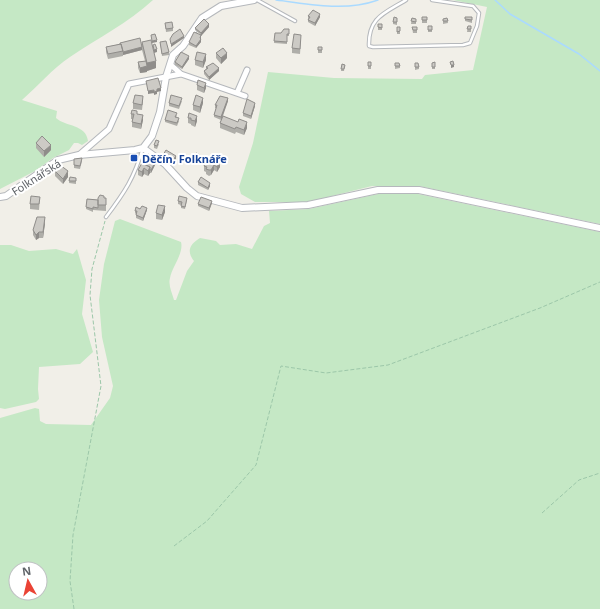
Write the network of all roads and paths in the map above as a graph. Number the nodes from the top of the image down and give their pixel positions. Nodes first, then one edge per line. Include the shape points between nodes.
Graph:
1 (254, 0) edge
2 (258, 0) edge
3 (406, 0) edge
4 (432, 0) edge
5 (295, 22) dead end
6 (171, 65) junction
7 (247, 70) dead end
8 (181, 74) junction
9 (166, 77) junction
10 (237, 93) junction
11 (246, 96) dead end
12 (143, 148) junction
13 (78, 154) junction
14 (0, 197) edge
15 (106, 217) joint
16 (600, 228) edge
17 (600, 282) edge
18 (600, 473) edge
19 (542, 512) dead end
20 (174, 546) dead end
21 (74, 609) edge

1 - 6 street via 221,6 202,18 173,55
2 - 5 lane
3 - 4 lane via 376,18 370,29 369,46 410,47 470,43 479,13 473,6
6 - 8 street
6 - 9 street
7 - 10 street
8 - 9 street
8 - 10 street
9 - 12 street via 160,112 152,136
9 - 13 street via 130,84 109,129
10 - 11 street
12 - 13 street, Folknářská
12 - 15 lane via 135,173
12 - 16 street via 165,164 186,188 197,196 242,208 308,205 378,190 419,190
13 - 14 street, Folknářská via 58,160 6,196
15 - 21 path via 92,270 90,295 100,386 72,535 70,581
17 - 20 path via 540,308 388,365 326,373 281,366 256,465 207,521
18 - 19 path via 579,480

